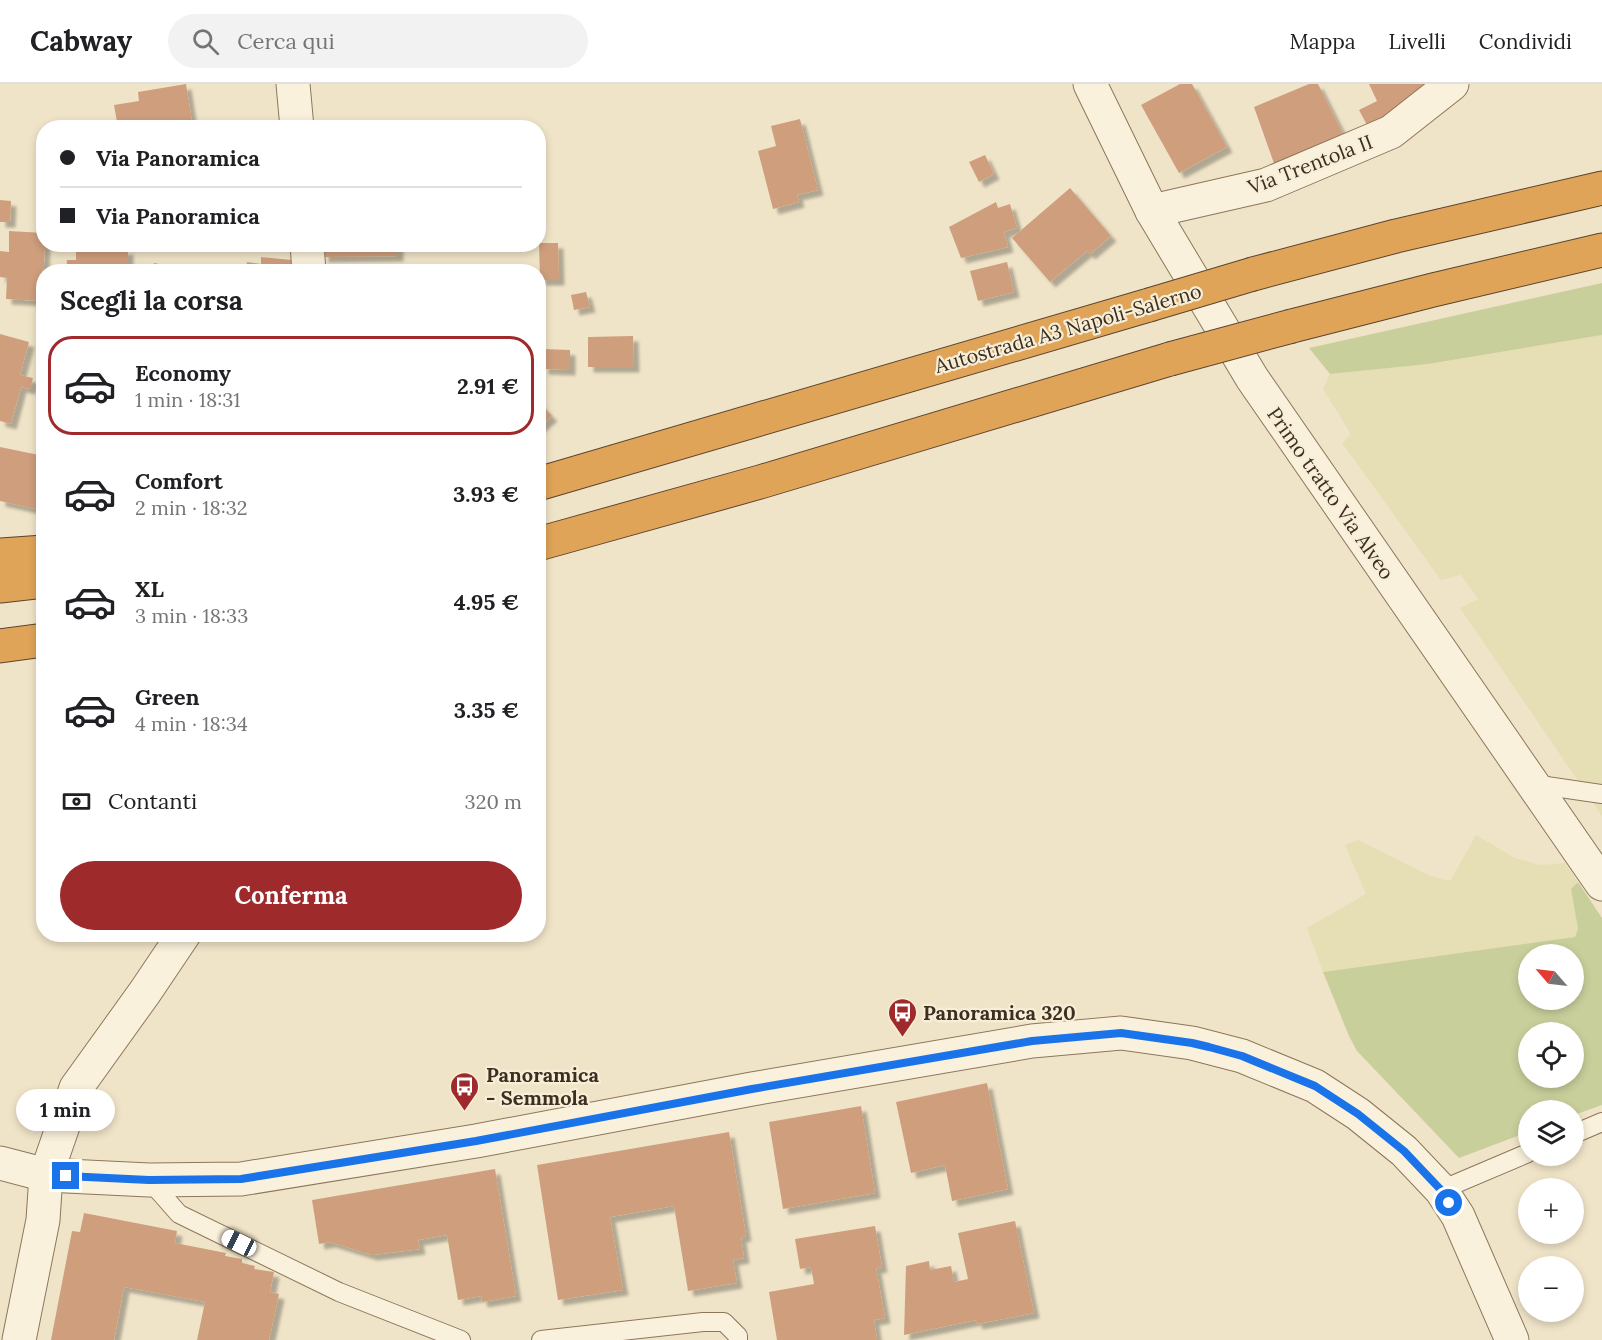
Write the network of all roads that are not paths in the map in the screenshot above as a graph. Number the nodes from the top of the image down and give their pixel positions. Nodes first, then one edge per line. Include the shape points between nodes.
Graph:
1 (293, 84) edge
2 (1090, 84) edge
3 (1452, 84) edge
4 (296, 120) edge
5 (1602, 188) edge
6 (1152, 211) junction
7 (1602, 250) edge
8 (546, 482) edge
9 (546, 542) edge
10 (36, 553) edge
11 (0, 555) edge
12 (36, 582) edge
13 (0, 586) edge
14 (36, 641) edge
15 (0, 646) edge
16 (1533, 784) junction
17 (1602, 794) edge
18 (1602, 884) edge
19 (179, 942) edge
20 (1602, 1122) edge
21 (1584, 1130) edge
22 (1518, 1157) edge
23 (0, 1163) edge
24 (46, 1175) junction
25 (149, 1180) junction
26 (1441, 1190) junction
27 (19, 1340) edge
28 (461, 1340) edge
29 (541, 1340) edge
30 (738, 1340) edge
31 (1512, 1340) edge

1 - 4 street
2 - 6 street, Primo tratto Via Alveo
3 - 6 street, Via Trentola II via 1391,132 1266,186
5 - 8 highway, Autostrada A3 Napoli-Salerno, bridge via 1253,274
6 - 16 street, Primo tratto Via Alveo via 1252,378
7 - 9 highway, bridge via 1170,359
10 - 11 highway
12 - 13 highway
14 - 15 highway
16 - 17 lane
16 - 18 street, Primo tratto Via Alveo
19 - 24 street via 76,1088
20 - 21 lane
22 - 26 lane
23 - 24 street
24 - 25 street
24 - 27 street via 43,1220
25 - 26 street via 241,1179 1032,1041 1121,1033 1192,1043 1242,1056 1315,1086 1404,1151
25 - 28 lane via 179,1214 339,1292
26 - 31 street via 1458,1216
29 - 30 lane via 703,1322 724,1322

